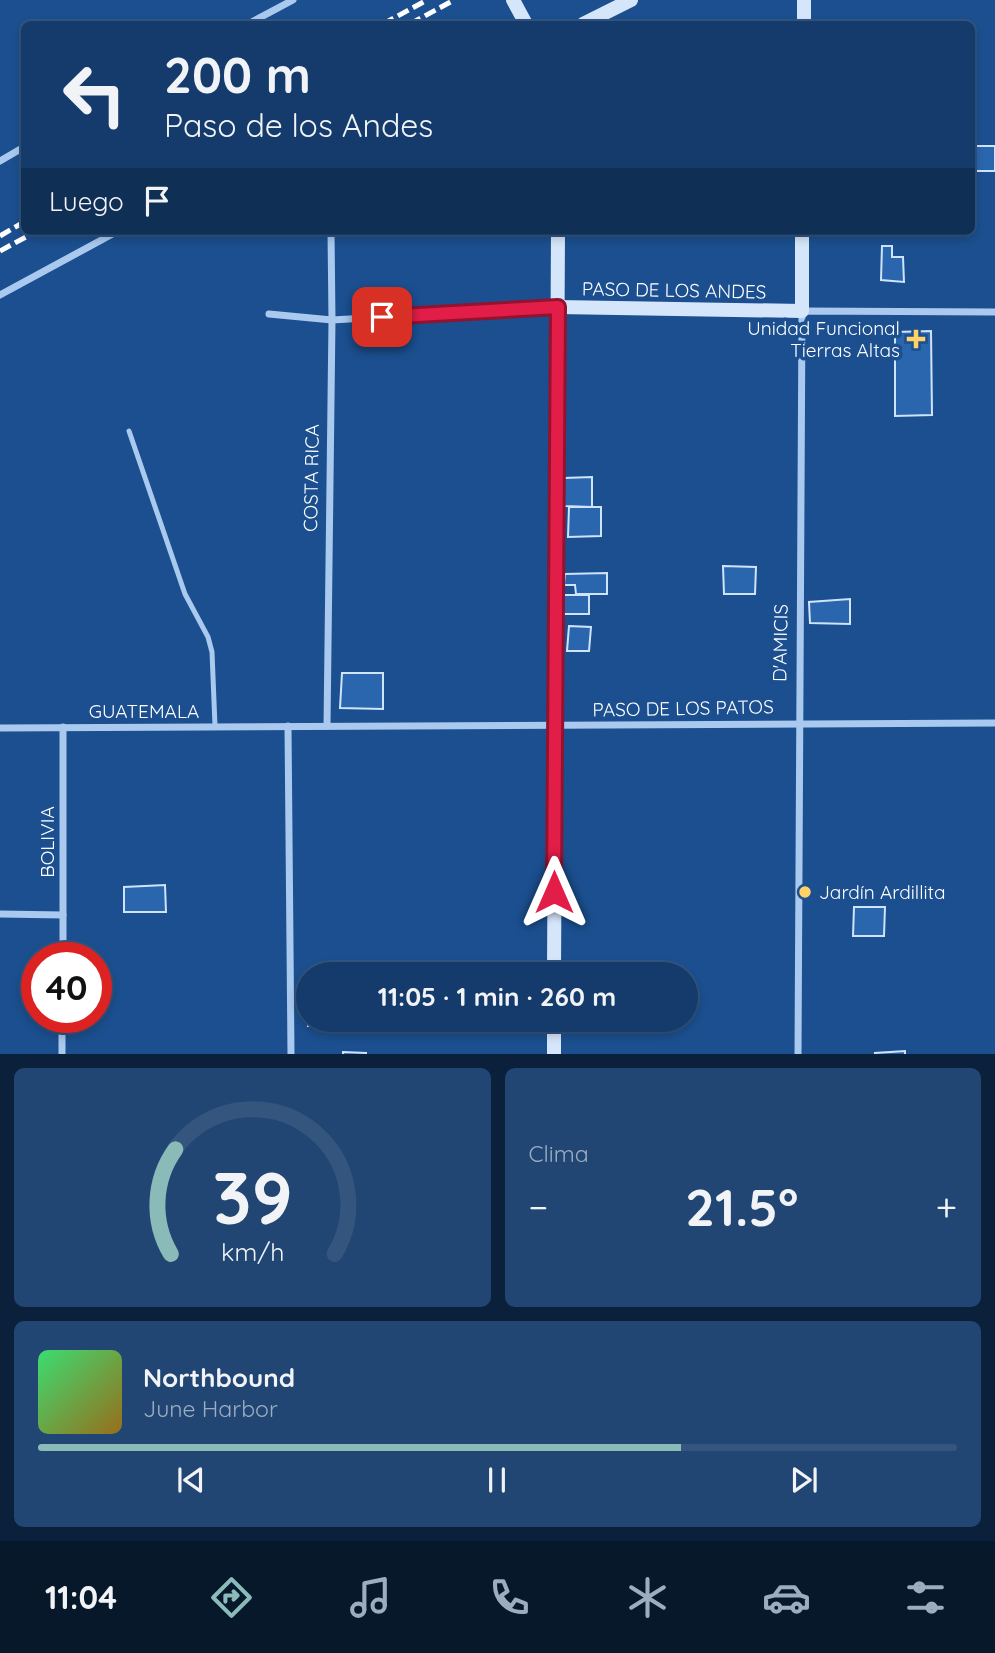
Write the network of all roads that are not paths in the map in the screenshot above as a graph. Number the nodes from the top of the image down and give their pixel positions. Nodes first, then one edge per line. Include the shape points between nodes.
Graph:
1 (293, 0) edge
2 (513, 0) edge
3 (631, 0) edge
4 (804, 0) edge
5 (254, 21) edge
6 (524, 21) edge
7 (589, 21) edge
8 (804, 21) edge
9 (21, 150) edge
10 (0, 161) edge
11 (111, 235) edge
12 (331, 235) edge
13 (558, 235) edge
14 (803, 235) edge
15 (0, 295) edge
16 (558, 307) junction
17 (802, 311) junction
18 (995, 312) edge
19 (269, 314) dead end
20 (332, 320) junction
21 (129, 431) dead end
22 (798, 723) junction
23 (995, 723) edge
24 (215, 726) junction
25 (288, 726) junction
26 (327, 726) junction
27 (554, 726) junction
28 (63, 727) junction
29 (0, 728) edge
30 (0, 914) edge
31 (63, 915) junction
32 (62, 942) edge
33 (554, 962) edge
34 (554, 1032) edge
35 (62, 1033) edge
36 (62, 1054) edge
37 (291, 1054) edge
38 (554, 1054) edge
39 (798, 1054) edge

1 - 5 street
2 - 6 street
3 - 7 street
4 - 8 street
9 - 10 street
11 - 15 street
12 - 20 street, COSTA RICA
13 - 16 street
14 - 17 street, D'AMICIS
16 - 17 street, PASO DE LOS ANDES
16 - 20 street, PASO DE LOS ANDES
16 - 27 street
17 - 18 street, PASO DE LOS ANDES
17 - 22 street, D'AMICIS
19 - 20 street, PASO DE LOS ANDES
20 - 26 street, COSTA RICA
21 - 24 lane via 184,594 208,637
22 - 23 street, PASO DE LOS PATOS
22 - 27 street, PASO DE LOS PATOS
22 - 39 street, D'AMICIS
24 - 25 street, GUATEMALA
24 - 28 street, GUATEMALA
25 - 26 street, PASO DE LOS PATOS
25 - 37 street
26 - 27 street, PASO DE LOS PATOS
27 - 33 street
28 - 29 street, GUATEMALA
28 - 31 street, BOLIVIA
30 - 31 street
31 - 32 street, BOLIVIA
34 - 38 street
35 - 36 street

